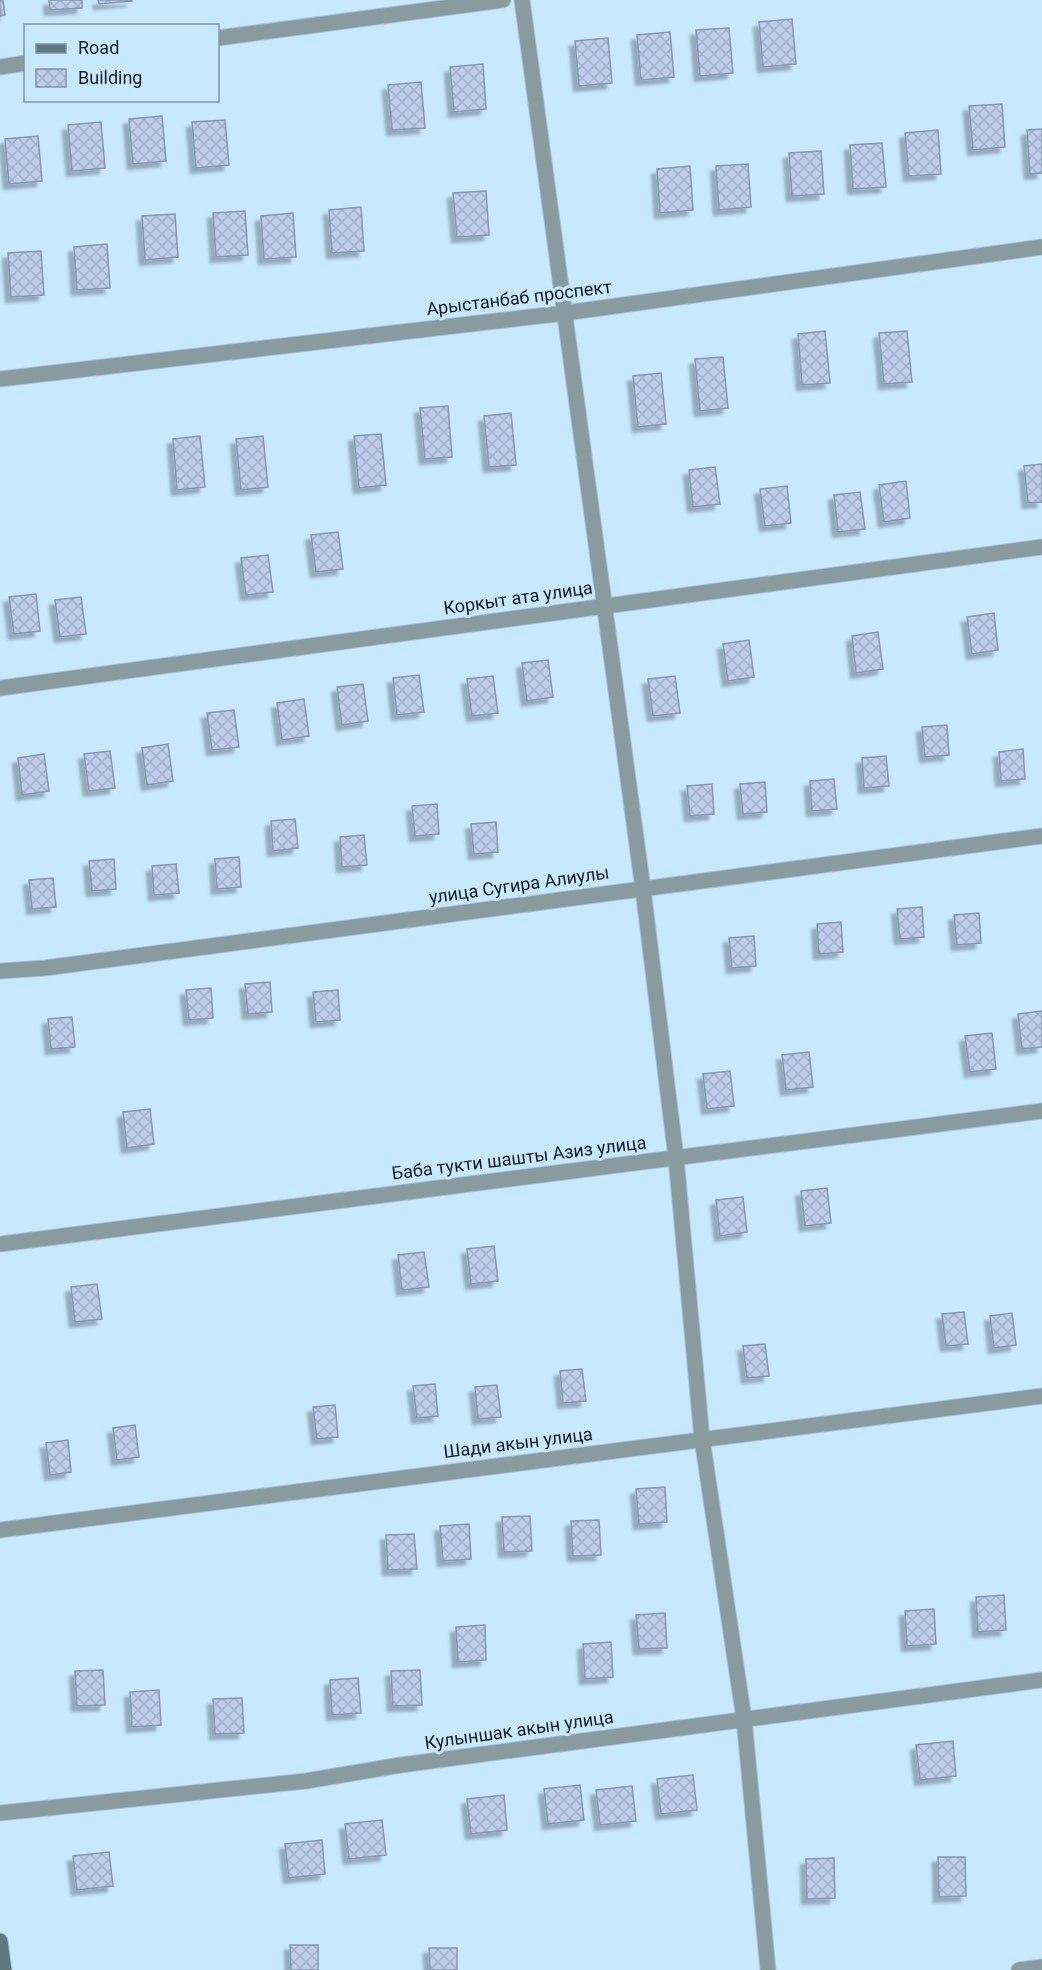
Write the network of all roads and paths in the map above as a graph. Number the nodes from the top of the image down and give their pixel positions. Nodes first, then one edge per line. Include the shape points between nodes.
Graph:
1 (503, 0) edge
2 (522, 0) edge
3 (219, 38) edge
4 (24, 63) edge
5 (0, 67) edge
6 (1042, 247) edge
7 (565, 313) junction
8 (0, 379) edge
9 (1042, 547) edge
10 (606, 606) junction
11 (0, 688) edge
12 (1042, 836) edge
13 (644, 889) junction
14 (0, 971) edge
15 (1042, 1110) edge
16 (676, 1158) junction
17 (0, 1244) edge
18 (1042, 1396) edge
19 (702, 1439) junction
20 (0, 1530) edge
21 (1042, 1680) edge
22 (744, 1719) junction
23 (0, 1813) edge
24 (0, 1941) edge
25 (1042, 1967) edge
26 (4, 1970) edge
27 (768, 1970) edge
28 (1019, 1970) edge

1 - 3 street
2 - 7 street
4 - 5 street
6 - 7 street, Арыстанбаб проспект
7 - 8 street, Арыстанбаб проспект
7 - 10 street
9 - 10 street, Коркыт ата улица
10 - 11 street, Коркыт ата улица
10 - 13 street
12 - 13 street, улица Сугира Алиулы
13 - 14 street, улица Сугира Алиулы
13 - 16 street
15 - 16 street, Баба тукти шашты Азиз улица
16 - 17 street, Баба тукти шашты Азиз улица
16 - 19 street
18 - 19 street, Шади акын улица
19 - 20 street, Шади акын улица
19 - 22 street
21 - 22 street, Кулыншак акын улица
22 - 23 street, Кулыншак акын улица via 306,1780
22 - 27 street
24 - 26 street
25 - 28 street

